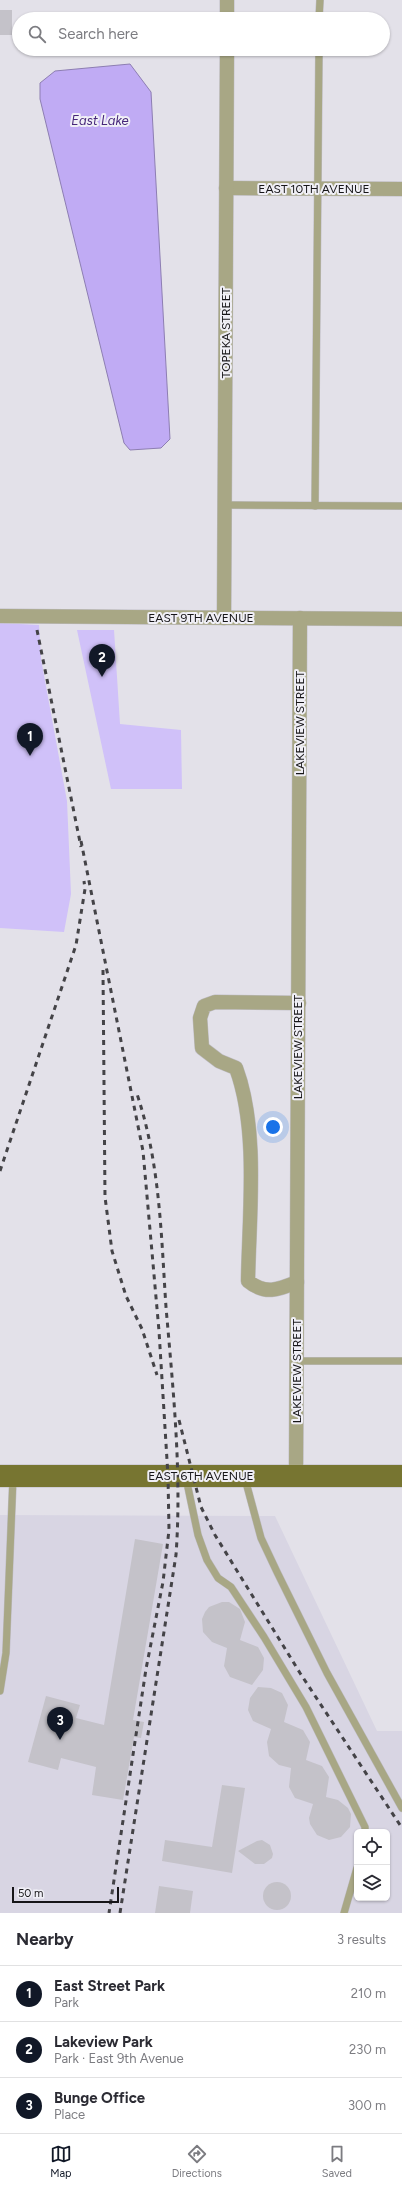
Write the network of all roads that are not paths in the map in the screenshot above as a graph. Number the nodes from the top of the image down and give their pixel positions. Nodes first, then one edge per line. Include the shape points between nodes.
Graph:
1 (227, 0) edge
2 (320, 0) edge
3 (227, 12) edge
4 (319, 12) edge
5 (227, 56) edge
6 (319, 56) edge
7 (226, 188) junction
8 (318, 189) junction
9 (402, 189) edge
10 (225, 505) junction
11 (315, 506) junction
12 (402, 506) edge
13 (0, 616) edge
14 (224, 618) junction
15 (300, 618) junction
16 (402, 619) edge
17 (298, 1003) junction
18 (297, 1282) junction
19 (297, 1361) junction
20 (402, 1362) edge
21 (7, 1476) edge
22 (185, 1476) junction
23 (239, 1476) junction
24 (296, 1476) junction
25 (402, 1476) edge
26 (0, 1691) edge
27 (402, 1808) edge
28 (365, 1829) edge
29 (354, 1878) edge
30 (344, 1913) edge

1 - 3 street
2 - 4 lane
5 - 7 street, TOPEKA STREET
6 - 8 lane
7 - 8 street, EAST 10TH AVENUE
7 - 10 street, TOPEKA STREET
8 - 9 street, EAST 10TH AVENUE
8 - 11 lane
10 - 11 lane
10 - 14 street, TOPEKA STREET
11 - 12 lane
13 - 14 street, EAST 9TH AVENUE
14 - 15 street, EAST 9TH AVENUE
15 - 16 street, EAST 9TH AVENUE
15 - 17 street, LAKEVIEW STREET
17 - 18 street, LAKEVIEW STREET
17 - 18 street via 215,1002 204,1006 200,1018 202,1048 220,1061 236,1068 241,1082 250,1137 248,1281 258,1289 269,1290
18 - 19 street, LAKEVIEW STREET
19 - 20 lane
19 - 24 street, LAKEVIEW STREET
21 - 22 main road, EAST 6TH AVENUE
21 - 26 lane via 6,1653
22 - 23 main road, EAST 6TH AVENUE
22 - 28 lane via 198,1535 207,1560 218,1578 231,1587 306,1707
23 - 24 main road, EAST 6TH AVENUE
23 - 27 lane via 247,1486 261,1538 277,1572 327,1673
24 - 25 main road, EAST 6TH AVENUE
29 - 30 lane

